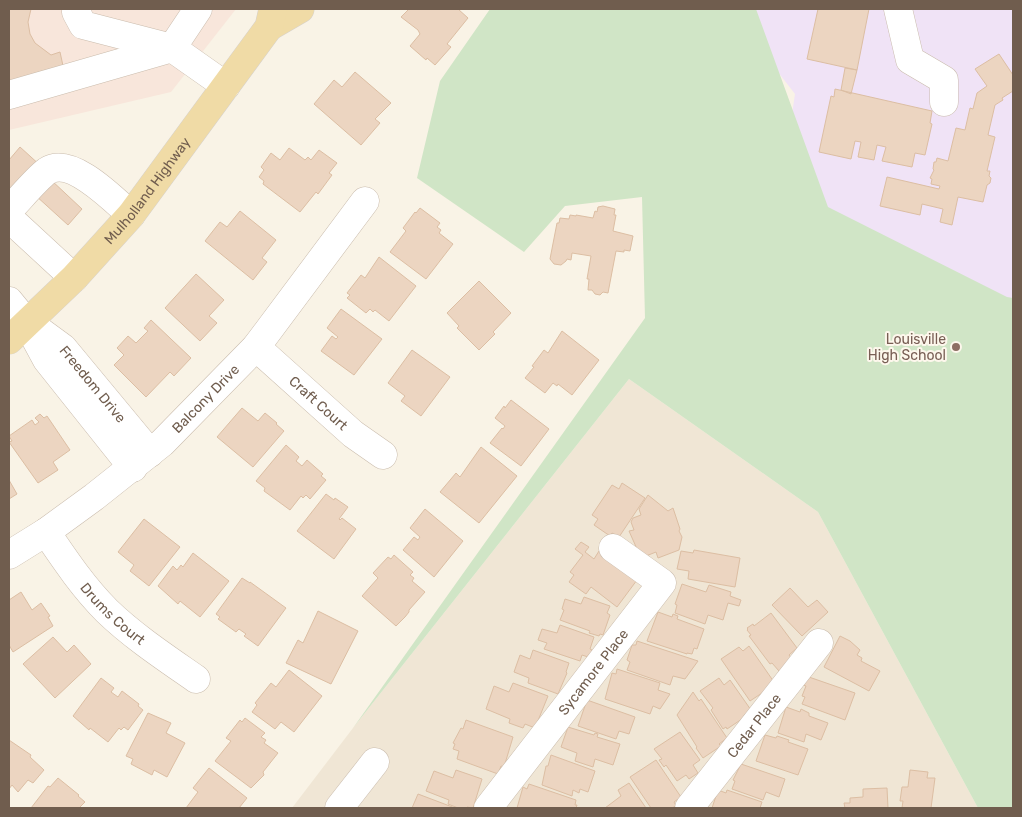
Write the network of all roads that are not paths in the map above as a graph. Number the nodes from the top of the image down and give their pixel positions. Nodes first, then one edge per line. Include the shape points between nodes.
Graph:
1 (77, 9) edge
2 (198, 9) edge
3 (300, 9) edge
4 (898, 9) edge
5 (271, 18) edge
6 (172, 48) junction
7 (226, 86) junction
8 (9, 95) edge
9 (944, 102) dead end
10 (366, 201) dead end
11 (9, 210) edge
12 (131, 215) junction
13 (9, 218) edge
14 (74, 278) junction
15 (9, 301) edge
16 (18, 331) edge
17 (256, 346) junction
18 (383, 455) dead end
19 (142, 460) junction
20 (46, 532) junction
21 (613, 548) dead end
22 (9, 555) edge
23 (819, 643) dead end
24 (196, 679) dead end
25 (375, 762) dead end
26 (339, 808) edge
27 (488, 808) edge
28 (689, 808) edge

1 - 6 street via 83,25
2 - 6 street
3 - 5 main road, Mulholland Highway
4 - 9 street via 910,60 944,80
5 - 7 main road, Mulholland Highway
6 - 7 street
6 - 8 street
7 - 12 main road, Mulholland Highway
10 - 17 street, Balcony Drive
11 - 12 street via 47,171 58,166 84,176
12 - 14 main road, Mulholland Highway
13 - 14 street
14 - 16 main road, Mulholland Highway
15 - 16 street, Freedom Drive
16 - 19 street, Freedom Drive
17 - 18 street, Craft Court via 353,434
17 - 19 street, Balcony Drive
19 - 20 street, Balcony Drive
20 - 22 street, Balcony Drive
20 - 24 street, Drums Court via 75,575 108,612
21 - 27 street, Sycamore Place via 662,583
23 - 28 street, Cedar Place
25 - 26 street

